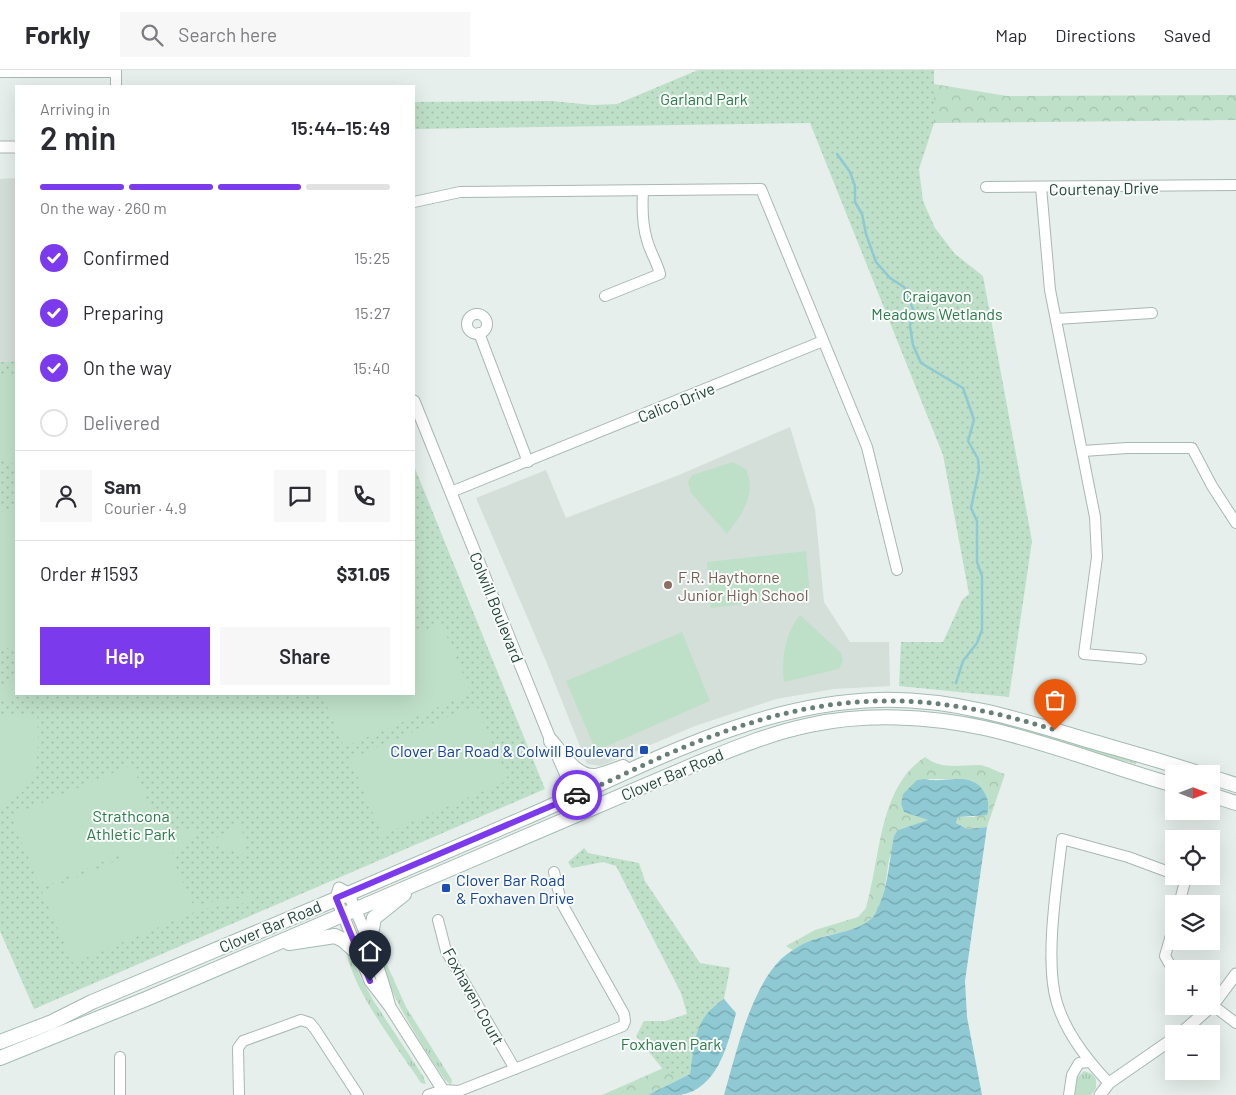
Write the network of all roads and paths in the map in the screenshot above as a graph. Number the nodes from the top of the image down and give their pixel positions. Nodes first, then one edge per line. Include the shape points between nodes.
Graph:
1 (116, 71) edge
2 (0, 72) edge
3 (116, 85) edge
4 (0, 147) edge
5 (15, 147) edge
6 (1236, 185) edge
7 (986, 187) dead end
8 (1041, 187) junction
9 (643, 192) junction
10 (415, 202) edge
11 (605, 296) dead end
12 (1152, 313) dead end
13 (1056, 319) junction
14 (479, 333) dead end
15 (823, 341) junction
16 (415, 403) edge
17 (1084, 451) junction
18 (528, 462) junction
19 (452, 492) junction
20 (1236, 523) edge
21 (897, 570) dead end
22 (1141, 659) dead end
23 (551, 741) junction
24 (667, 754) junction
25 (1170, 765) edge
26 (1220, 780) edge
27 (1165, 781) edge
28 (1236, 786) edge
29 (575, 796) junction
30 (1220, 798) edge
31 (1236, 803) edge
32 (582, 812) junction
33 (1165, 871) edge
34 (554, 872) dead end
35 (418, 883) junction
36 (342, 895) junction
37 (356, 909) junction
38 (342, 914) junction
39 (438, 920) dead end
40 (269, 946) junction
41 (364, 950) junction
42 (1236, 974) edge
43 (1220, 994) edge
44 (1220, 1010) edge
45 (1200, 1015) edge
46 (1236, 1023) edge
47 (1190, 1025) edge
48 (0, 1042) edge
49 (1165, 1044) edge
50 (120, 1057) dead end
51 (0, 1058) edge
52 (1089, 1062) junction
53 (515, 1070) junction
54 (1109, 1084) junction
55 (444, 1092) edge
56 (458, 1093) edge
57 (120, 1095) edge
58 (238, 1095) edge
59 (358, 1095) edge
60 (428, 1095) edge
61 (1069, 1095) edge
62 (1100, 1095) edge

1 - 2 street
1 - 3 street
4 - 5 street
6 - 8 street, Courtenay Drive
7 - 8 street
8 - 13 street, Courtenay Drive via 1050,290
9 - 10 street via 460,192
9 - 11 street via 642,220 660,274
9 - 15 street via 761,189
12 - 13 street
13 - 17 street, Courtenay Drive
14 - 18 street
15 - 18 street, Calico Drive
15 - 21 street via 867,447
16 - 19 street, Colwill Boulevard
17 - 20 street via 1192,448
17 - 22 street, Courtenay Drive via 1095,517 1097,557 1084,654
18 - 19 street, Calico Drive
19 - 23 street, Colwill Boulevard
23 - 24 main road via 571,765 585,774 596,776
23 - 29 street, Colwill Boulevard
24 - 25 main road, Clover Bar Road via 744,725 801,709 850,701 906,700 983,710
24 - 29 main road, Clover Bar Road
26 - 28 main road
27 - 32 main road, Clover Bar Road via 985,728 938,720 886,718 810,725 761,738
29 - 32 street, Colwill Boulevard
29 - 36 main road, Clover Bar Road
30 - 31 main road
32 - 35 main road, Clover Bar Road
33 - 52 street via 1062,839 1054,909 1052,969 1057,1003
34 - 53 street via 560,902 625,1021 618,1030
35 - 37 main road, Clover Bar Road
35 - 41 main road via 374,918
36 - 37 street
36 - 38 street
36 - 48 main road, Clover Bar Road
37 - 38 main road, Clover Bar Road
37 - 41 street
38 - 40 main road, Clover Bar Road
38 - 41 street
39 - 53 street, Foxhaven Court via 446,951
40 - 41 main road via 335,936
40 - 51 main road, Clover Bar Road
41 - 55 street via 382,976 390,1008
42 - 43 street
44 - 46 street
45 - 47 street
49 - 54 street
50 - 57 street
52 - 54 street
52 - 61 street via 1079,1063 1072,1075
53 - 56 street
54 - 62 street
55 - 56 street
55 - 60 street
58 - 59 street via 238,1048 243,1041 301,1020 315,1029

